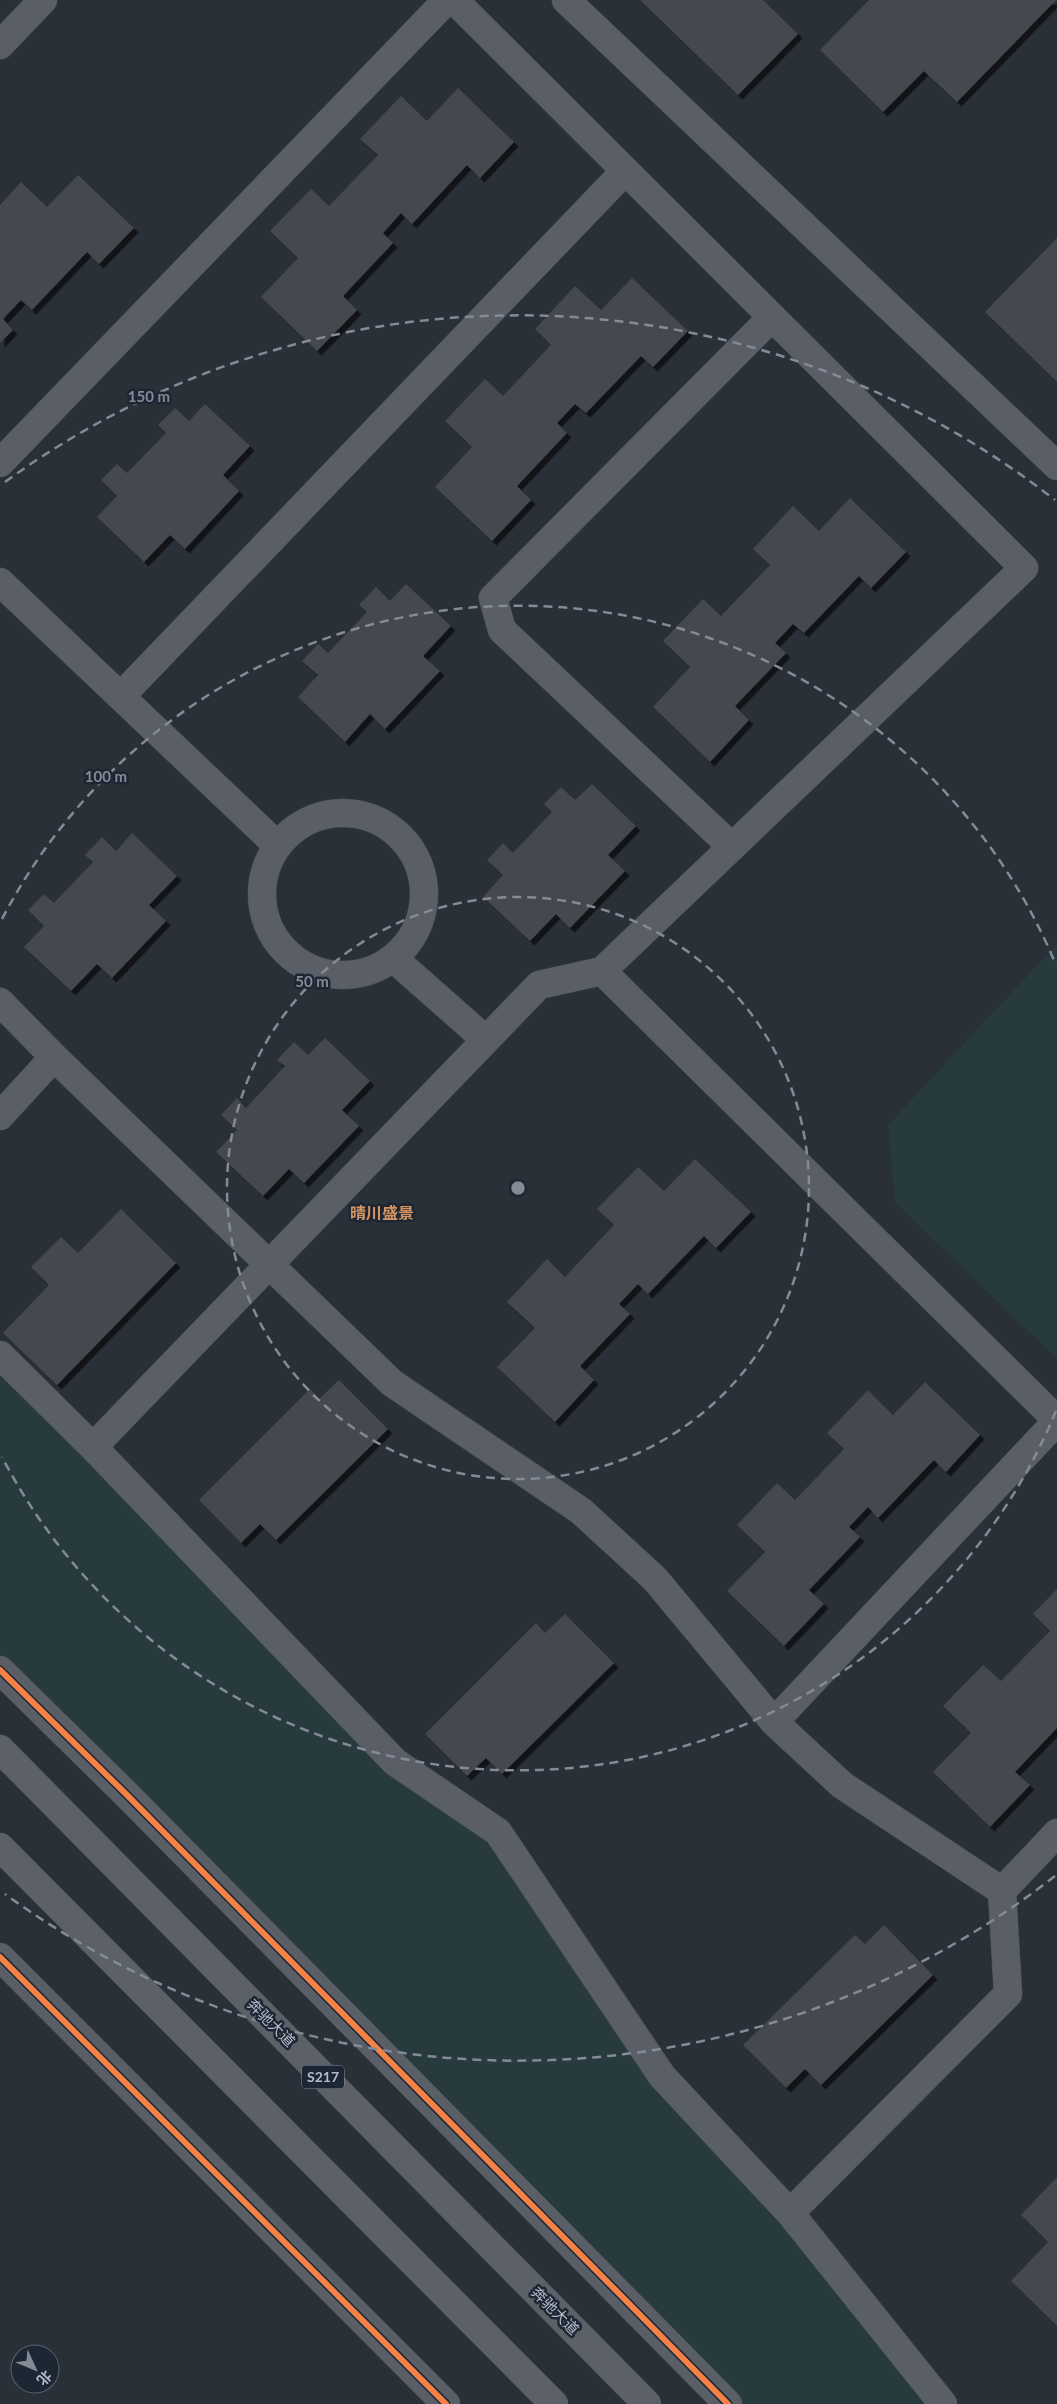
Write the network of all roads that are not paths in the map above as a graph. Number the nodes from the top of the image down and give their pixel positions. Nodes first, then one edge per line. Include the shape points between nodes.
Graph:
1 (43, 0) edge
2 (447, 0) edge
3 (454, 0) edge
4 (566, 0) edge
5 (0, 45) edge
6 (625, 171) junction
7 (772, 317) junction
8 (0, 463) edge
9 (1057, 466) edge
10 (0, 582) edge
11 (121, 696) junction
12 (277, 845) junction
13 (732, 847) junction
14 (394, 958) junction
15 (602, 972) junction
16 (0, 1002) edge
17 (486, 1040) junction
18 (54, 1057) junction
19 (0, 1116) edge
20 (269, 1265) junction
21 (0, 1355) edge
22 (1057, 1421) edge
23 (93, 1447) junction
24 (0, 1670) edge
25 (774, 1722) junction
26 (0, 1749) edge
27 (1057, 1832) edge
28 (0, 1847) edge
29 (1002, 1891) junction
30 (0, 1958) edge
31 (790, 2212) junction
32 (446, 2404) edge
33 (554, 2404) edge
34 (647, 2404) edge
35 (728, 2404) edge
36 (943, 2404) edge

1 - 5 street
2 - 8 street
3 - 6 street
4 - 9 street
6 - 7 street
6 - 11 street
7 - 13 street via 493,598 502,630
7 - 13 street via 1024,568
10 - 11 street
11 - 12 street
12 - 14 street via 264,870 261,898 267,926 282,950 304,967 332,976 360,974
12 - 14 street via 296,827 318,815 344,812 369,816 392,828 410,846 421,870 425,895 413,939
13 - 15 street
14 - 17 street
15 - 17 street via 539,985
15 - 22 street
16 - 18 street
17 - 20 street
18 - 19 street
18 - 20 street
20 - 23 street
20 - 25 street via 392,1383 581,1511 655,1579
21 - 23 street
22 - 25 street
23 - 31 street via 395,1762 498,1832 662,2076
24 - 35 street
25 - 29 street via 842,1785
26 - 34 main road, 奔驰大道 / S217
27 - 29 street
28 - 33 main road
29 - 31 street via 1008,1994
30 - 32 street
31 - 36 street

